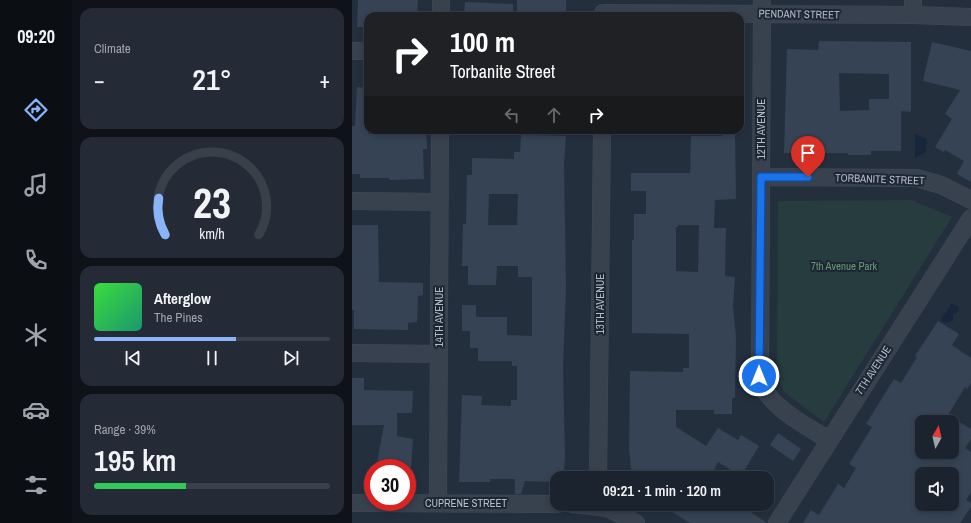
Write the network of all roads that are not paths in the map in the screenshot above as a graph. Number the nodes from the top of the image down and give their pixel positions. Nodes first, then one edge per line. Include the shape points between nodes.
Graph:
1 (441, 0) edge
2 (762, 7) edge
3 (913, 8) edge
4 (603, 10) edge
5 (441, 12) edge
6 (971, 17) edge
7 (352, 51) edge
8 (364, 51) edge
9 (440, 134) edge
10 (602, 134) edge
11 (761, 177) junction
12 (971, 200) edge
13 (352, 201) edge
14 (439, 202) junction
15 (971, 218) edge
16 (352, 353) edge
17 (439, 354) junction
18 (829, 440) junction
19 (598, 471) edge
20 (352, 502) edge
21 (438, 504) junction
22 (550, 504) edge
23 (617, 511) edge
24 (636, 523) edge
25 (777, 523) edge

1 - 5 street
2 - 3 street, PENDANT STREET
2 - 4 street, PENDANT STREET
2 - 11 street, 12TH AVENUE
3 - 6 street, PENDANT STREET
7 - 8 street
9 - 14 street, 14TH AVENUE
10 - 19 street, 13TH AVENUE
11 - 12 street, TORBANITE STREET via 917,178 941,185
11 - 18 street, 12TH AVENUE via 760,380 767,395 782,409
13 - 14 street
14 - 17 street, 14TH AVENUE
15 - 18 street, 7TH AVENUE
16 - 17 street
17 - 21 street, 14TH AVENUE
18 - 25 street, 7TH AVENUE
20 - 21 street, CUPRENE STREET
21 - 22 street, CUPRENE STREET
23 - 24 street

